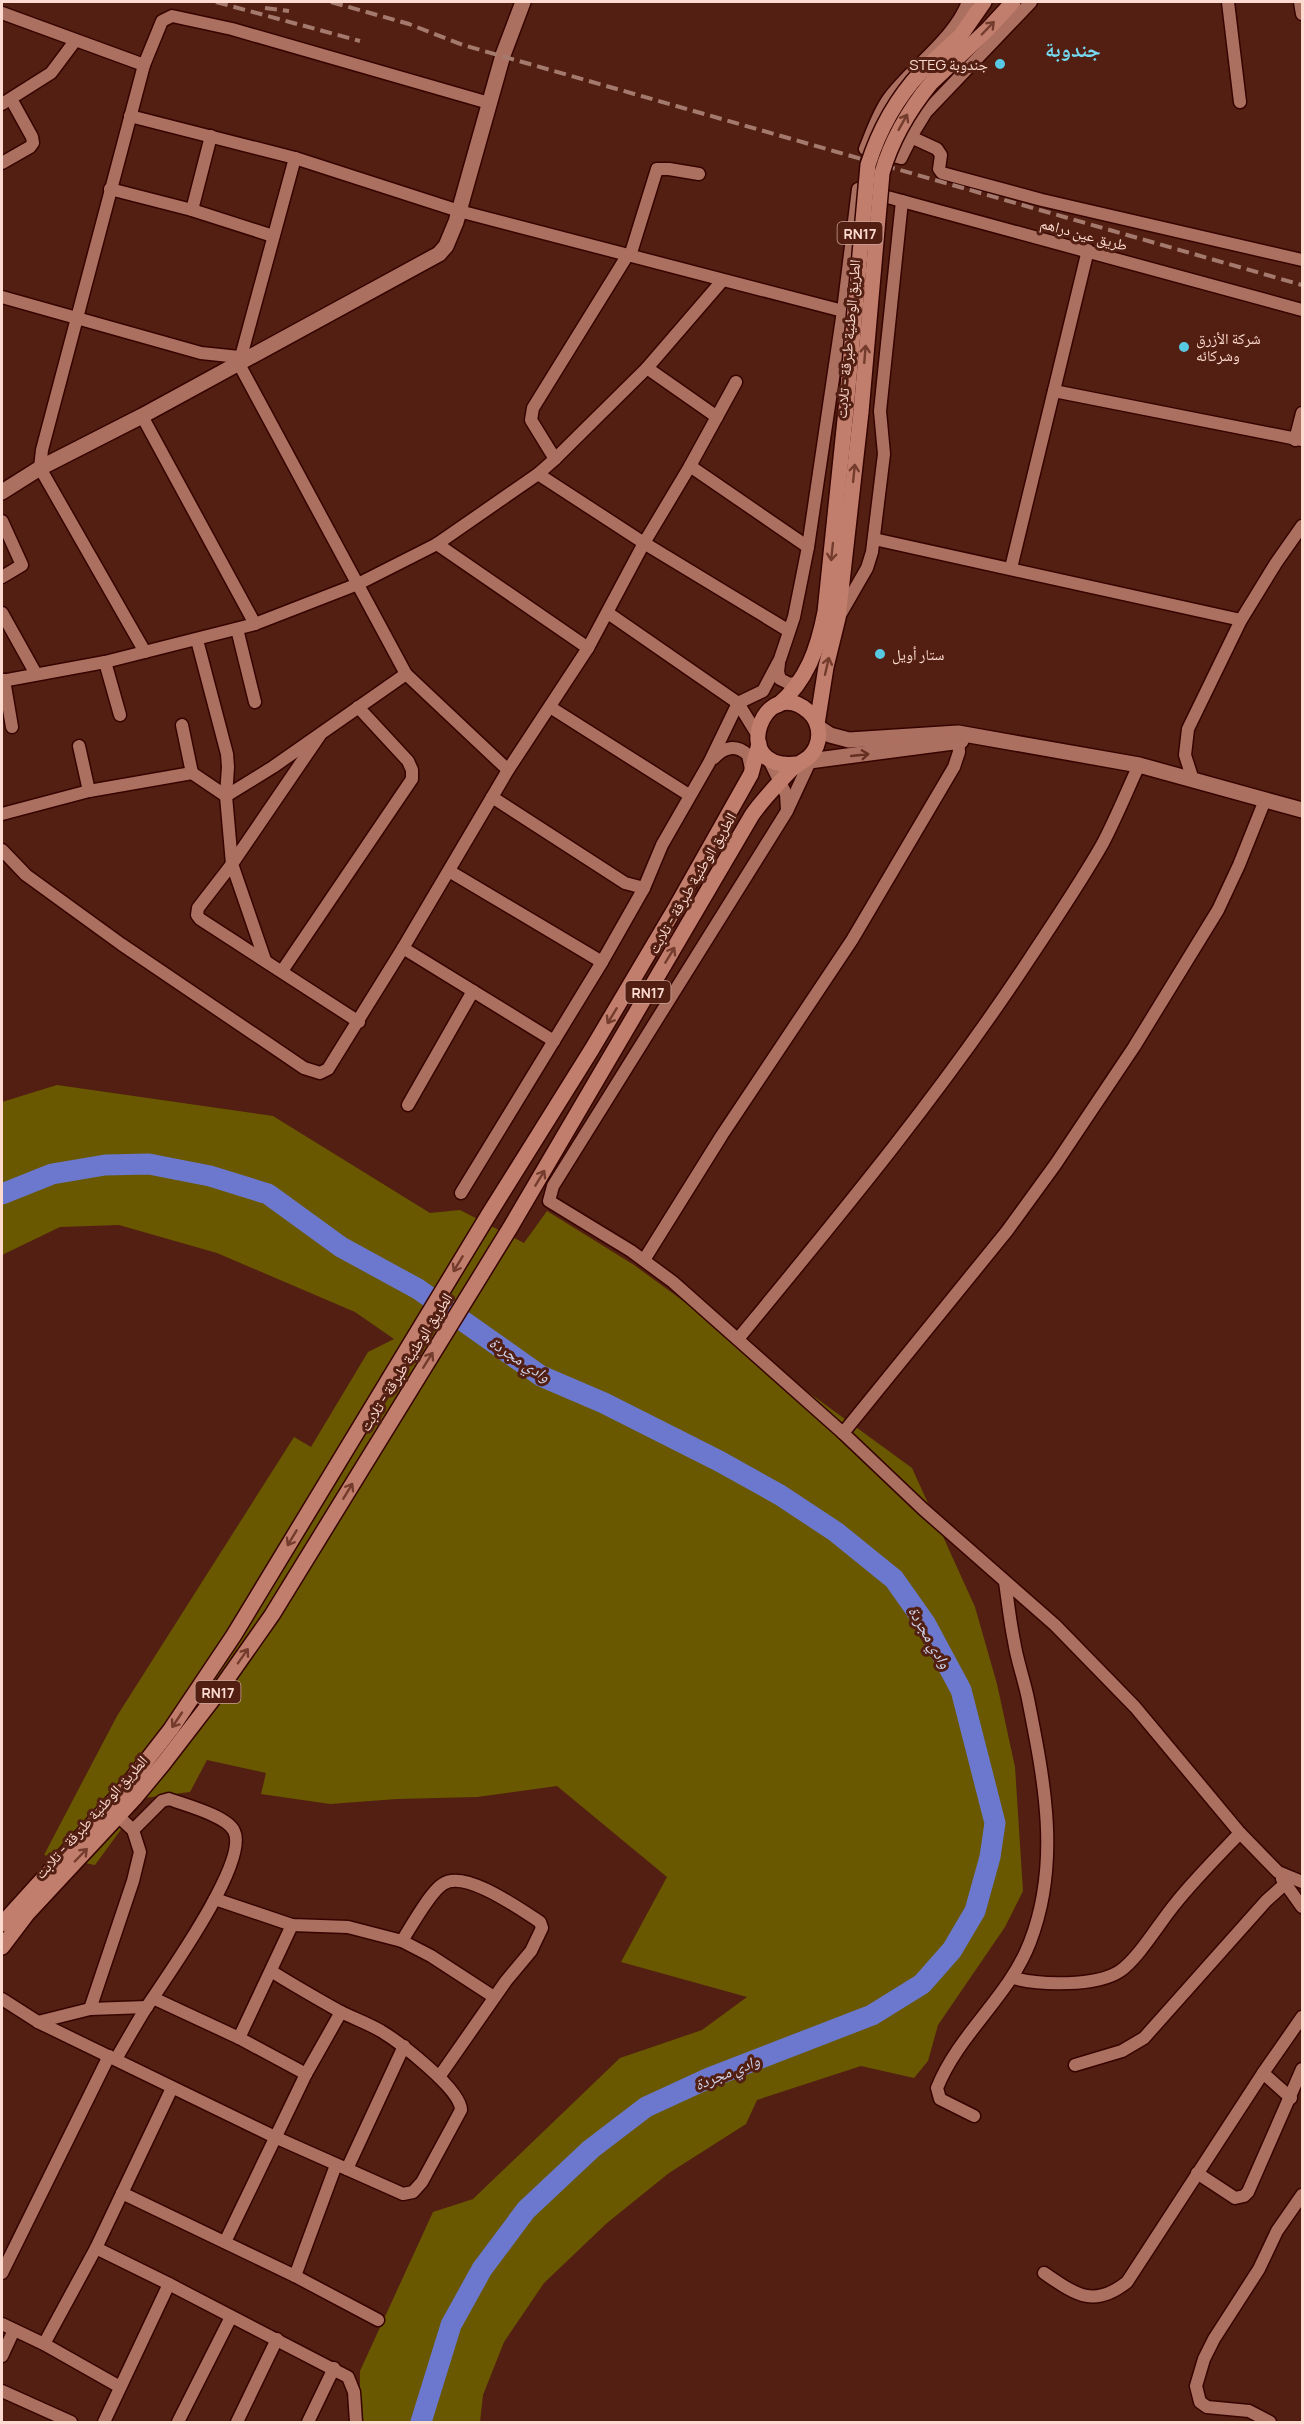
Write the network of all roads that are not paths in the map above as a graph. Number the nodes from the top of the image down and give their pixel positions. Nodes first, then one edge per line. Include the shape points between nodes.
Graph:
1 (523, 2) edge
2 (968, 2) edge
3 (984, 2) edge
4 (1013, 2) edge
5 (1031, 2) edge
6 (1228, 2) edge
7 (1300, 2) edge
8 (2, 13) edge
9 (1302, 14) edge
10 (75, 41) junction
11 (144, 64) junction
12 (926, 77) junction
13 (6, 102) edge
14 (1240, 102) dead end
15 (489, 103) junction
16 (130, 116) junction
17 (211, 136) junction
18 (911, 137) junction
19 (295, 158) junction
20 (2, 163) edge
21 (699, 174) dead end
22 (110, 189) junction
23 (902, 201) junction
24 (192, 210) junction
25 (459, 211) junction
26 (273, 236) junction
27 (1088, 250) junction
28 (629, 256) junction
29 (1302, 260) edge
30 (722, 281) junction
31 (2, 297) edge
32 (1302, 310) edge
33 (843, 311) junction
34 (76, 319) junction
35 (239, 361) junction
36 (647, 368) junction
37 (736, 382) dead end
38 (1054, 391) junction
39 (853, 411) junction
40 (1302, 413) edge
41 (142, 416) junction
42 (717, 417) junction
43 (1299, 440) edge
44 (555, 459) junction
45 (690, 466) junction
46 (40, 468) junction
47 (538, 474) junction
48 (2, 492) edge
49 (2, 521) edge
50 (1302, 526) edge
51 (874, 539) junction
52 (644, 543) junction
53 (437, 544) junction
54 (808, 547) junction
55 (1011, 568) junction
56 (2, 577) edge
57 (358, 584) junction
58 (2, 613) edge
59 (608, 613) junction
60 (838, 618) junction
61 (1241, 620) junction
62 (255, 624) junction
63 (237, 629) junction
64 (789, 631) junction
65 (197, 640) junction
66 (588, 648) junction
67 (145, 652) junction
68 (780, 659) junction
69 (105, 662) junction
70 (36, 674) junction
71 (406, 674) junction
72 (3, 680) edge
73 (800, 682) junction
74 (255, 702) dead end
75 (738, 703) junction
76 (775, 706) junction
77 (358, 707) junction
78 (550, 707) junction
79 (120, 715) dead end
80 (182, 725) dead end
81 (818, 725) junction
82 (12, 727) dead end
83 (320, 735) junction
84 (958, 737) junction
85 (758, 739) junction
86 (79, 746) dead end
87 (768, 758) junction
88 (806, 759) junction
89 (709, 763) junction
90 (1139, 765) junction
91 (508, 770) junction
92 (192, 773) junction
93 (751, 774) junction
94 (1193, 780) junction
95 (781, 781) junction
96 (89, 790) junction
97 (689, 795) junction
98 (226, 796) junction
99 (492, 797) junction
100 (1265, 800) junction
101 (1302, 810) edge
102 (787, 811) junction
103 (2, 814) edge
104 (2, 850) edge
105 (232, 864) junction
106 (449, 871) junction
107 (644, 888) junction
108 (403, 948) junction
109 (265, 960) junction
110 (602, 962) junction
111 (282, 971) junction
112 (473, 991) junction
113 (359, 1022) junction
114 (554, 1041) junction
115 (408, 1105) dead end
116 (460, 1193) dead end
117 (644, 1260) junction
118 (738, 1339) junction
119 (843, 1433) junction
120 (1005, 1582) junction
121 (118, 1816) junction
122 (133, 1830) junction
123 (1240, 1833) junction
124 (1278, 1872) junction
125 (1302, 1882) edge
126 (1286, 1883) junction
127 (215, 1899) junction
128 (1302, 1907) edge
129 (2, 1924) edge
130 (292, 1925) junction
131 (402, 1941) junction
132 (2, 1947) edge
133 (272, 1971) junction
134 (1013, 1978) junction
135 (494, 1997) junction
136 (2, 1999) edge
137 (150, 2002) junction
138 (90, 2009) junction
139 (341, 2012) junction
140 (1302, 2017) edge
141 (38, 2022) junction
142 (239, 2038) junction
143 (404, 2046) junction
144 (113, 2058) junction
145 (1076, 2065) dead end
146 (1302, 2068) edge
147 (1263, 2073) junction
148 (306, 2074) junction
149 (439, 2077) junction
150 (172, 2088) junction
151 (1291, 2098) junction
152 (974, 2116) dead end
153 (277, 2138) junction
154 (342, 2167) junction
155 (1197, 2173) junction
156 (123, 2193) junction
157 (1302, 2195) edge
158 (225, 2242) junction
159 (96, 2248) junction
160 (2, 2273) edge
161 (1044, 2273) dead end
162 (295, 2276) junction
163 (169, 2284) junction
164 (231, 2317) junction
165 (378, 2320) dead end
166 (2, 2324) edge
167 (14, 2330) junction
168 (277, 2339) junction
169 (44, 2344) junction
170 (2, 2356) edge
171 (334, 2368) junction
172 (120, 2387) junction
173 (2, 2391) edge
174 (45, 2410) junction
175 (39, 2422) edge
176 (71, 2422) edge
177 (104, 2422) edge
178 (178, 2422) edge
179 (237, 2422) edge
180 (308, 2422) edge
181 (356, 2422) edge
182 (1270, 2422) edge

1 - 15 street
2 - 18 street via 953,29 888,100 865,148 901,158
3 - 12 main road, الطريق الوطنية طبرقة - تلابت / RN17
12 -> 4 main road, الطريق الوطنية طبرقة - تلابت / RN17 via 987,30
5 - 18 street via 926,112
6 - 14 street
7 - 9 street
8 - 10 street
10 - 11 street
10 - 13 street via 51,73
11 - 15 street via 162,21 172,16 232,29
11 - 16 street
12 - 39 main road, الطريق الوطنية طبرقة - تلابت / RN17, bridge via 882,173
13 - 20 street via 33,143
15 - 25 street
16 - 17 street
16 - 22 street
17 - 19 street
17 - 24 street
18 - 29 street, طريق عين دراهم via 938,149 942,173
19 - 25 street
19 - 26 street
21 - 28 street via 657,169
22 - 24 street
22 - 34 street
23 - 27 street, طريق عين دراهم
23 - 33 street, طريق عين دراهم via 858,189
23 - 51 street via 880,411 884,454
24 - 26 street
25 - 28 street
25 - 35 street via 446,246 429,261
26 - 35 street
27 - 32 street, طريق عين دراهم
27 - 38 street
28 - 30 street
28 - 44 street via 533,408 531,420
30 - 33 street
30 - 36 street
31 - 34 street
33 - 54 street
34 - 35 street
34 - 46 street
35 - 41 street
35 - 57 street
36 - 42 street
36 - 44 street
37 - 42 street
38 - 43 street
38 - 55 street
60 -> 39 main road, الطريق الوطنية طبرقة - تلابت / RN17
39 -> 73 main road, الطريق الوطنية طبرقة - تلابت / RN17 via 825,612 812,660
40 - 43 street
41 - 46 street
41 - 62 street
42 - 45 street
44 - 47 street
45 - 52 street
45 - 54 street
46 - 48 street
46 - 67 street
47 - 52 street
47 - 53 street
49 - 56 street via 22,564
50 - 61 street
51 - 55 street
51 - 60 street via 867,568
52 - 59 street
52 - 64 street
53 - 57 street
53 - 66 street
54 - 64 street
55 - 61 street
57 - 62 street
57 - 71 street
58 - 70 street
59 - 66 street
59 - 75 street
81 -> 60 main road, الطريق الوطنية طبرقة - تلابت / RN17
61 - 94 street via 1188,729 1185,755
62 - 63 street
63 - 65 street
63 - 74 street
64 - 68 street
65 - 67 street
65 - 98 street via 226,754
66 - 78 street
67 - 69 street
68 - 73 street via 780,679 787,684
68 - 75 street via 763,691
69 - 70 street
69 - 79 street
70 - 72 street
71 - 77 street
71 - 91 street
72 - 82 street
73 - 76 main road, الطريق الوطنية طبرقة - تلابت / RN17
75 - 76 street
75 - 85 street
75 - 89 street
76 - 81 main road via 797,705 806,709
76 - 85 main road, RN17 via 759,724
77 - 83 street
77 - 111 street via 408,761 412,779
78 - 91 street
78 - 97 street
80 - 92 street
81 - 84 street via 830,735 849,740
81 - 88 main road, RN17 via 819,735
83 - 98 street
83 - 105 street
88 -> 84 street
84 - 90 street via 988,738
84 - 117 street via 954,767 852,940
85 - 87 main road
85 - 93 main road, الطريق الوطنية طبرقة - تلابت / RN17
86 - 96 street
87 - 88 main road via 777,763
87 - 95 street
88 - 95 main road, الطريق الوطنية طبرقة - تلابت / RN17
88 - 102 street
89 - 93 street via 725,748 737,748 750,758
89 - 97 street
90 - 94 street
90 - 118 street via 1102,843 977,1035 909,1129
91 - 99 street
92 - 96 street
92 - 98 street
93 -> 129 main road, الطريق الوطنية طبرقة - تلابت / RN17 via 592,1049 234,1635 171,1729 126,1787
94 - 100 street
95 - 102 street
121 -> 95 main road, الطريق الوطنية طبرقة - تلابت / RN17 via 163,1764 272,1616 510,1228 752,815
96 - 103 street
97 - 107 street
98 - 105 street
99 - 106 street
99 - 107 street via 625,883
100 - 101 street
100 - 119 street via 1218,910 1134,1047 1007,1231
102 - 117 street via 552,1186 551,1204
104 - 113 street via 26,875 121,944 304,1068 320,1073 328,1069
105 - 109 street
105 - 109 street via 198,908 197,915
106 - 108 street
106 - 110 street
107 - 110 street
108 - 112 street
108 - 113 street
109 - 111 street
110 - 114 street
111 - 113 street
112 - 114 street
112 - 115 street
114 - 116 street
117 - 118 street
118 - 119 street
119 - 120 street
120 - 123 street via 1055,1625 1135,1707
120 - 134 street via 1047,1811 1047,1878 1030,1941
121 - 122 street
132 -> 121 main road, الطريق الوطنية طبرقة - تلابت / RN17
122 - 127 street via 162,1801 169,1799 224,1821 234,1829 236,1851
122 - 138 street via 140,1852
123 - 124 street
123 - 134 street via 1176,1902 1121,1970 1105,1977 1065,1983 1038,1984
124 - 125 street
124 - 126 street
126 - 128 street
126 - 145 street via 1144,2038 1122,2051
127 - 130 street
127 - 137 street
130 - 131 street via 348,1927
130 - 133 street
131 - 135 street
131 - 135 street via 442,1884 460,1881 506,1901 540,1922 542,1928 531,1951
133 - 139 street
133 - 142 street
134 - 152 street via 974,2026 937,2088 940,2099
135 - 149 street
136 - 141 street
137 - 138 street
137 - 142 street
137 - 144 street
138 - 141 street
139 - 143 street
139 - 148 street
140 - 147 street
141 - 144 street
142 - 148 street
143 - 149 street
143 - 154 street
144 - 150 street
144 - 160 street
146 - 151 street
147 - 151 street
147 - 155 street
148 - 153 street
149 - 154 street via 460,2100 461,2110 413,2192 403,2194
150 - 153 street
150 - 156 street
151 - 155 street via 1244,2196 1235,2198
153 - 154 street
153 - 158 street
154 - 162 street
155 - 161 street via 1138,2269 1121,2287 1105,2295 1088,2297 1073,2293
156 - 158 street
156 - 159 street
157 - 182 street via 1214,2339 1196,2386 1200,2402 1207,2407 1249,2411
158 - 162 street
159 - 163 street
159 - 169 street
162 - 165 street
163 - 164 street
163 - 172 street
164 - 168 street
164 - 178 street
166 - 167 street
167 - 169 street
167 - 170 street
168 - 171 street
168 - 179 street
169 - 172 street
171 - 180 street
171 - 181 street via 348,2377 352,2385
172 - 177 street
173 - 174 street
174 - 175 street
174 - 176 street

